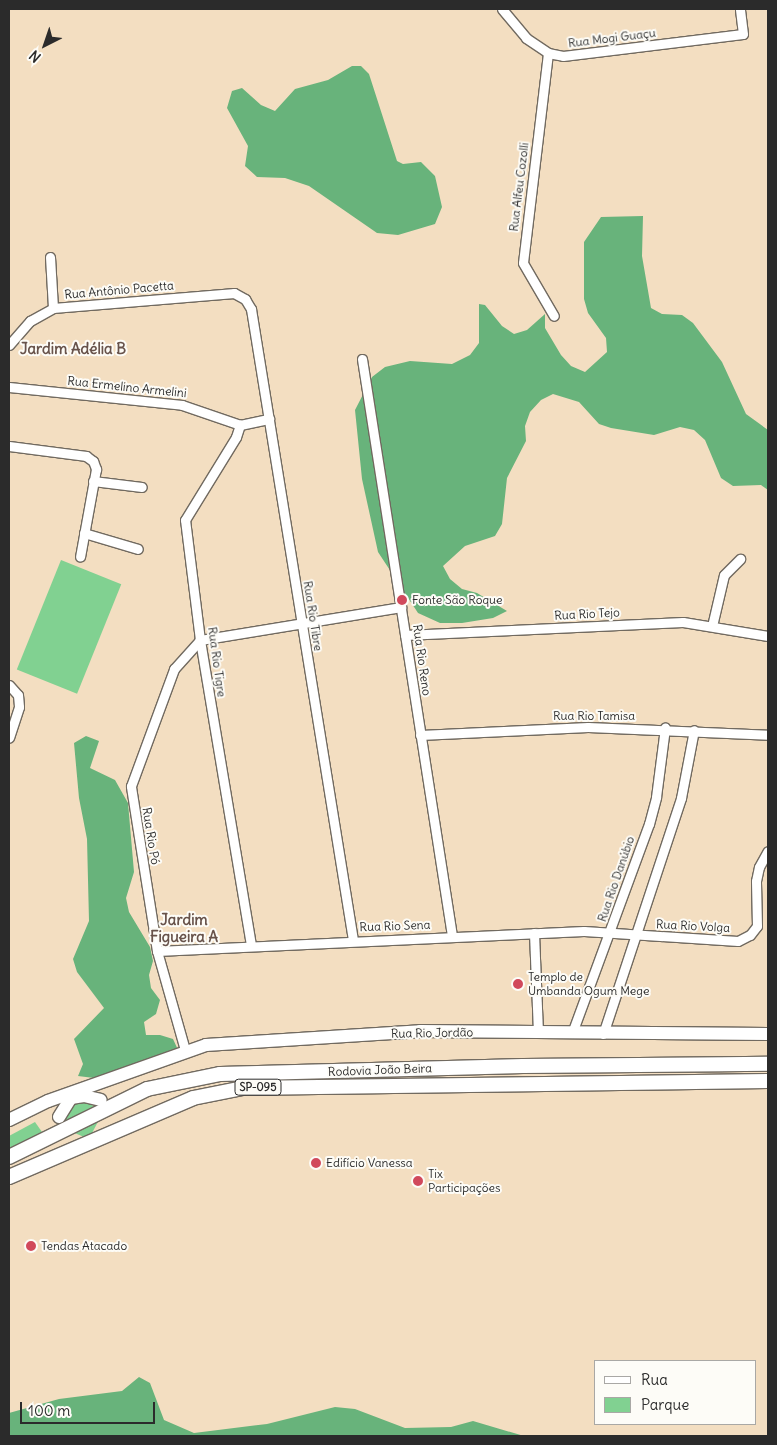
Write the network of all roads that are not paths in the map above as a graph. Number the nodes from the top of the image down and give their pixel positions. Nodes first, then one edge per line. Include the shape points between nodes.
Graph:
1 (502, 9) edge
2 (740, 9) edge
3 (548, 52) junction
4 (50, 257) dead end
5 (245, 298) joint
6 (53, 308) junction
7 (554, 316) dead end
8 (9, 345) edge
9 (362, 359) dead end
10 (9, 387) edge
11 (269, 419) junction
12 (240, 425) junction
13 (9, 446) edge
14 (93, 481) junction
15 (142, 487) dead end
16 (84, 533) junction
17 (138, 549) dead end
18 (80, 557) dead end
19 (740, 559) dead end
20 (401, 607) junction
21 (302, 623) junction
22 (712, 626) junction
23 (406, 635) junction
24 (768, 636) edge
25 (200, 640) junction
26 (9, 685) edge
27 (665, 728) junction
28 (694, 730) junction
29 (420, 735) junction
30 (768, 735) edge
31 (9, 736) edge
32 (768, 851) edge
33 (611, 932) junction
34 (534, 933) junction
35 (634, 935) junction
36 (452, 936) junction
37 (353, 940) junction
38 (251, 945) junction
39 (157, 950) junction
40 (538, 1032) junction
41 (572, 1033) junction
42 (603, 1034) junction
43 (768, 1034) edge
44 (185, 1050) junction
45 (768, 1064) edge
46 (102, 1081) junction
47 (768, 1081) edge
48 (48, 1101) junction
49 (102, 1105) junction
50 (9, 1120) edge
51 (61, 1123) junction
52 (105, 1135) junction
53 (79, 1146) junction
54 (9, 1157) edge
55 (9, 1176) edge

1 - 3 street, Rua Mogi Guaçu via 526,38
2 - 3 street, Rua Mogi Guaçu via 743,34 563,56
3 - 7 street, Rua Alfeu Cozolli via 523,263
4 - 6 street
5 - 6 street, Rua Antônio Pacetta via 234,292
5 - 11 street, Rua Rio Tibre via 251,309
6 - 8 street, Rua Antônio Pacetta via 30,321
9 - 20 street, Rua Rio Reno
10 - 12 street, Rua Ermelino Armelini via 182,404
11 - 12 street
11 - 21 street, Rua Rio Tibre
12 - 25 street, Rua Rio Tigre via 236,437 185,520
13 - 14 street via 75,455 93,461 96,469
14 - 15 street
14 - 16 street
16 - 17 street
16 - 18 street
19 - 22 street via 724,575
20 - 21 street
20 - 23 street, Rua Rio Reno
21 - 25 street
21 - 37 street, Rua Rio Tibre
22 - 23 street, Rua Rio Tejo via 683,622
22 - 24 street, Rua Rio Tejo
23 - 29 street, Rua Rio Reno
25 - 38 street, Rua Rio Tigre
25 - 39 street, Rua Rio Pó via 174,669 131,786
26 - 31 street via 18,695 20,708
27 - 28 street, Rua Rio Tamisa
27 - 29 street, Rua Rio Tamisa via 588,726
27 - 33 street, Rua Rio Danúbio via 654,806
28 - 30 street, Rua Rio Tamisa
28 - 35 street via 681,798
29 - 36 street, Rua Rio Reno
32 - 35 street, Rua Rio Volga via 759,867 756,881 757,926 750,935 738,941
33 - 34 street, Rua Rio Sena
33 - 35 street, Rua Rio Sena
33 - 41 street, Rua Rio Danúbio
34 - 36 street, Rua Rio Sena
34 - 40 street
35 - 42 street
36 - 37 street, Rua Rio Sena
37 - 38 street, Rua Rio Sena
38 - 39 street, Rua Rio Sena
39 - 44 street, Rua Rio Pó
40 - 41 street, Rua Rio Jordão
40 - 44 street, Rua Rio Jordão via 420,1031 206,1045
41 - 42 street, Rua Rio Jordão
42 - 43 street, Rua Rio Jordão
44 - 46 street, Rua Rio Jordão
45 - 49 main road, Rodovia João Beira / SP-095 via 220,1074 147,1089
46 - 48 street, Rua Rio Jordão
46 - 49 street
47 - 52 main road, Rodovia João Beira / SP-095 via 244,1088 193,1098
48 - 50 street, Rua Rio Jordão
48 - 51 street
49 - 51 main road, Rodovia João Beira / SP-095
49 - 51 street via 84,1096 71,1098
49 - 52 main road
51 - 53 main road
51 - 54 main road, Rodovia João Beira / SP-095
52 - 53 main road, Rodovia João Beira / SP-095
53 - 55 main road, Rodovia João Beira / SP-095

